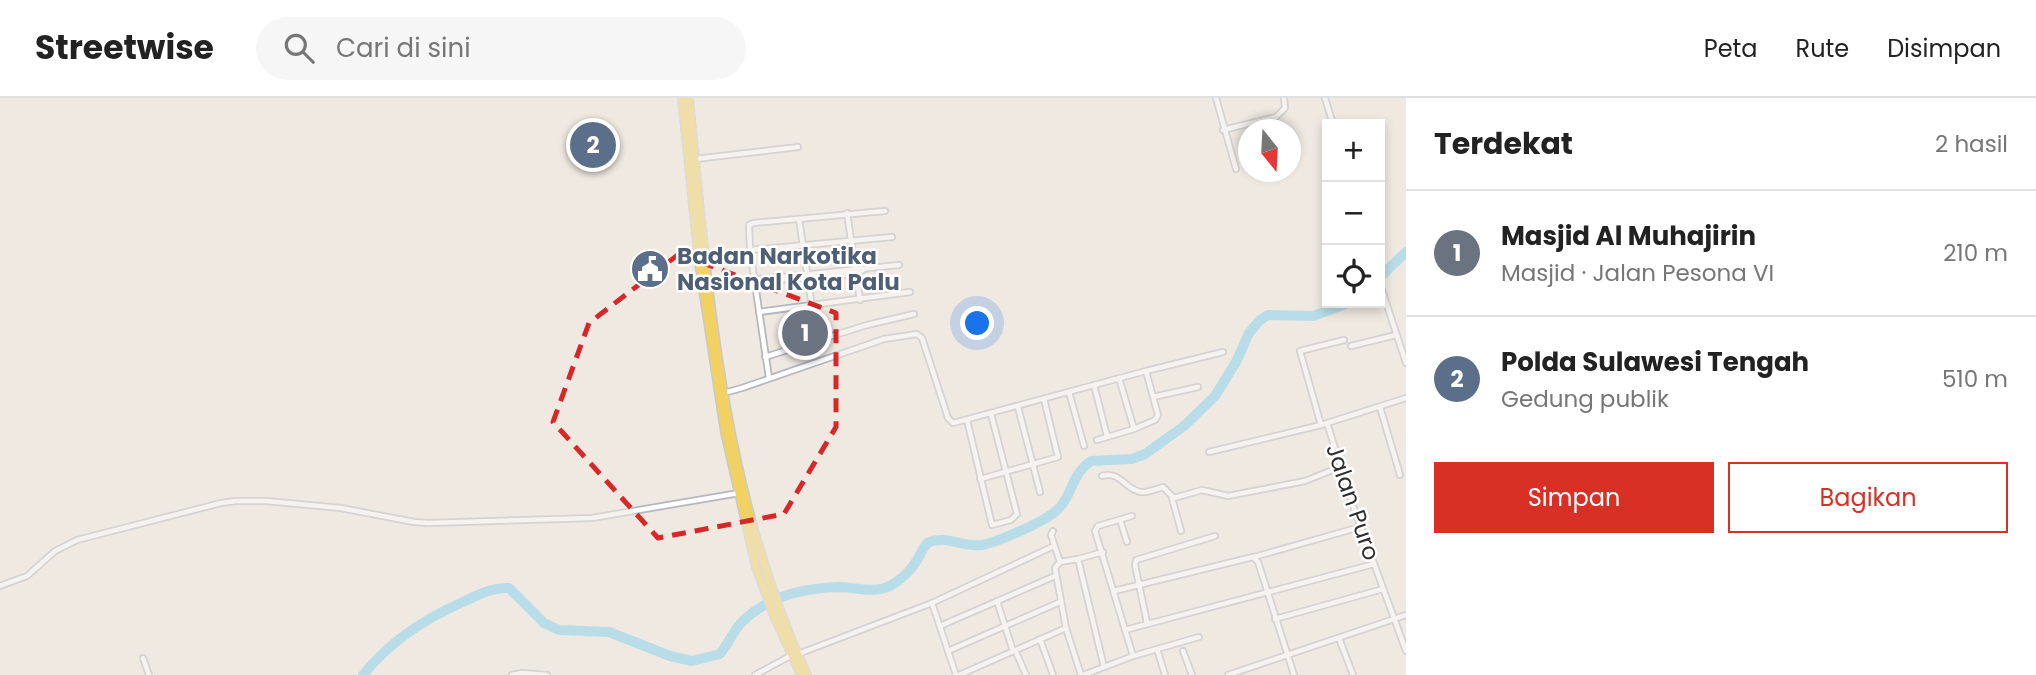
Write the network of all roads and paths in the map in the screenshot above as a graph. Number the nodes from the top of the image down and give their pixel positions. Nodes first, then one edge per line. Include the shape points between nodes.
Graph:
1 (682, 98) edge
2 (689, 98) edge
3 (1216, 98) edge
4 (1284, 98) edge
5 (1325, 98) edge
6 (1331, 119) edge
7 (1223, 130) junction
8 (798, 146) dead end
9 (695, 159) junction
10 (1236, 169) dead end
11 (694, 180) junction
12 (885, 211) dead end
13 (847, 213) junction
14 (799, 219) junction
15 (892, 237) dead end
16 (852, 242) junction
17 (802, 246) junction
18 (750, 250) junction
19 (899, 265) dead end
20 (855, 271) junction
21 (807, 276) junction
22 (752, 281) junction
23 (708, 288) junction
24 (910, 292) dead end
25 (860, 300) junction
26 (1385, 300) edge
27 (812, 307) junction
28 (758, 313) junction
29 (915, 314) dead end
30 (710, 322) junction
31 (1396, 335) junction
32 (820, 339) junction
33 (1344, 340) dead end
34 (1351, 346) dead end
35 (1223, 352) dead end
36 (765, 357) junction
37 (1406, 363) edge
38 (1146, 371) junction
39 (769, 378) junction
40 (1119, 378) junction
41 (1094, 385) junction
42 (1198, 387) dead end
43 (1069, 392) junction
44 (724, 393) junction
45 (1153, 397) junction
46 (1044, 398) junction
47 (1406, 398) edge
48 (1018, 407) junction
49 (1380, 407) junction
50 (991, 414) junction
51 (967, 419) junction
52 (1324, 424) junction
53 (1134, 429) junction
54 (1107, 436) junction
55 (1097, 440) dead end
56 (1084, 446) dead end
57 (1209, 452) dead end
58 (1032, 463) junction
59 (1340, 467) junction
60 (1006, 470) junction
61 (1400, 475) dead end
62 (1102, 476) dead end
63 (980, 478) junction
64 (742, 492) junction
65 (1041, 492) dead end
66 (1172, 497) junction
67 (1132, 516) dead end
68 (1120, 520) junction
69 (1360, 527) junction
70 (1053, 531) dead end
71 (1181, 531) dead end
72 (1215, 536) dead end
73 (1127, 542) dead end
74 (1054, 546) junction
75 (1103, 552) junction
76 (1253, 557) junction
77 (1078, 559) junction
78 (1059, 562) junction
79 (1374, 564) junction
80 (1055, 576) junction
81 (1139, 585) junction
82 (0, 586) edge
83 (1383, 589) junction
84 (1114, 591) junction
85 (1267, 594) junction
86 (997, 601) junction
87 (1060, 602) junction
88 (932, 603) junction
89 (1406, 615) edge
90 (1275, 619) junction
91 (1395, 619) junction
92 (1146, 623) junction
93 (940, 626) junction
94 (1005, 626) junction
95 (1066, 628) junction
96 (1125, 630) junction
97 (1199, 637) dead end
98 (1339, 638) junction
99 (1040, 639) junction
100 (1157, 649) junction
101 (1014, 650) junction
102 (948, 651) junction
103 (1183, 651) dead end
104 (1406, 651) edge
105 (795, 655) junction
106 (1133, 656) junction
107 (1287, 656) junction
108 (143, 658) dead end
109 (1104, 667) junction
110 (536, 674) edge
111 (149, 675) edge
112 (512, 675) edge
113 (547, 675) edge
114 (755, 675) edge
115 (801, 675) edge
116 (807, 675) edge
117 (958, 675) edge
118 (1026, 675) edge
119 (1053, 675) edge
120 (1082, 675) edge
121 (1165, 675) edge
122 (1192, 675) edge
123 (1228, 675) edge
124 (1294, 675) edge
125 (1353, 675) edge

1 - 11 main road
2 - 9 main road
3 - 7 street
4 - 7 street via 1285,108 1279,115
5 - 6 street
7 - 10 street
8 - 9 street
9 - 11 main road
11 - 23 main road
11 - 30 main road
12 - 13 street
13 - 14 street
13 - 16 street
14 - 17 street
14 - 18 street via 750,224
15 - 16 street
16 - 17 street
16 - 20 street
17 - 18 street
17 - 21 street
18 - 22 street
19 - 20 street
20 - 21 street
20 - 25 street
21 - 22 street
21 - 27 street
22 - 23 street
22 - 28 street
23 - 30 main road
24 - 25 street
25 - 27 street
26 - 31 street
27 - 28 street
27 - 32 street
28 - 36 street
29 - 32 street
30 - 44 main road
30 - 64 main road via 719,404
31 - 34 street
31 - 37 street
32 - 36 street
33 - 52 street via 1300,351
35 - 38 street
36 - 39 street
38 - 40 street
38 - 45 street
39 - 44 street
39 - 51 street via 884,339 917,334 950,422
40 - 41 street
40 - 53 street
41 - 43 street
41 - 54 street
42 - 45 street
43 - 46 street
43 - 56 street
44 - 64 main road
45 - 53 street via 1157,418
46 - 48 street
46 - 58 street via 1058,457
47 - 49 street, Jalan Puro
48 - 50 street
48 - 58 street
49 - 52 street, Jalan Puro
49 - 61 street
50 - 51 street
50 - 60 street
51 - 63 street
52 - 57 street
52 - 59 street, Jalan Puro
53 - 54 street
54 - 55 street
58 - 60 street
58 - 65 street
59 - 66 street via 1305,481 1228,496 1202,489
59 - 69 street, Jalan Puro
60 - 63 street
60 - 63 street via 1017,514 1011,520 992,525
62 - 66 street via 1117,476 1140,492 1167,488
64 - 82 street via 592,518 428,523 341,508 228,502 77,540 55,551 27,576
64 - 105 main road via 750,544
66 - 71 street
67 - 68 street
68 - 73 street
68 - 75 street via 1096,528
69 - 76 street
69 - 79 street, Jalan Puro
70 - 74 street
72 - 81 street via 1136,560
74 - 78 street
74 - 88 street
75 - 77 street
75 - 84 street
76 - 81 street
76 - 85 street
77 - 78 street
77 - 109 street
78 - 80 street
79 - 83 street, Jalan Puro
79 - 85 street
80 - 86 street
80 - 87 street
81 - 84 street
81 - 92 street
83 - 90 street
83 - 91 street, Jalan Puro
84 - 96 street
85 - 90 street
85 - 92 street
86 - 93 street
86 - 94 street
87 - 94 street
87 - 95 street
88 - 93 street
88 - 105 street
89 - 91 street
90 - 107 street
91 - 98 street
91 - 104 street, Jalan Puro
92 - 96 street
93 - 102 street
94 - 101 street
94 - 102 street
95 - 99 street
95 - 120 street
96 - 106 street
97 - 100 street
98 - 107 street
98 - 125 street
99 - 101 street
99 - 119 street
100 - 106 street
100 - 121 street
101 - 117 street
101 - 118 street
102 - 117 street
103 - 122 street
105 - 114 street
105 - 115 main road
105 - 116 main road
106 - 109 street
107 - 123 street
107 - 124 street
108 - 111 street
109 - 120 street
110 - 112 street
110 - 113 street

